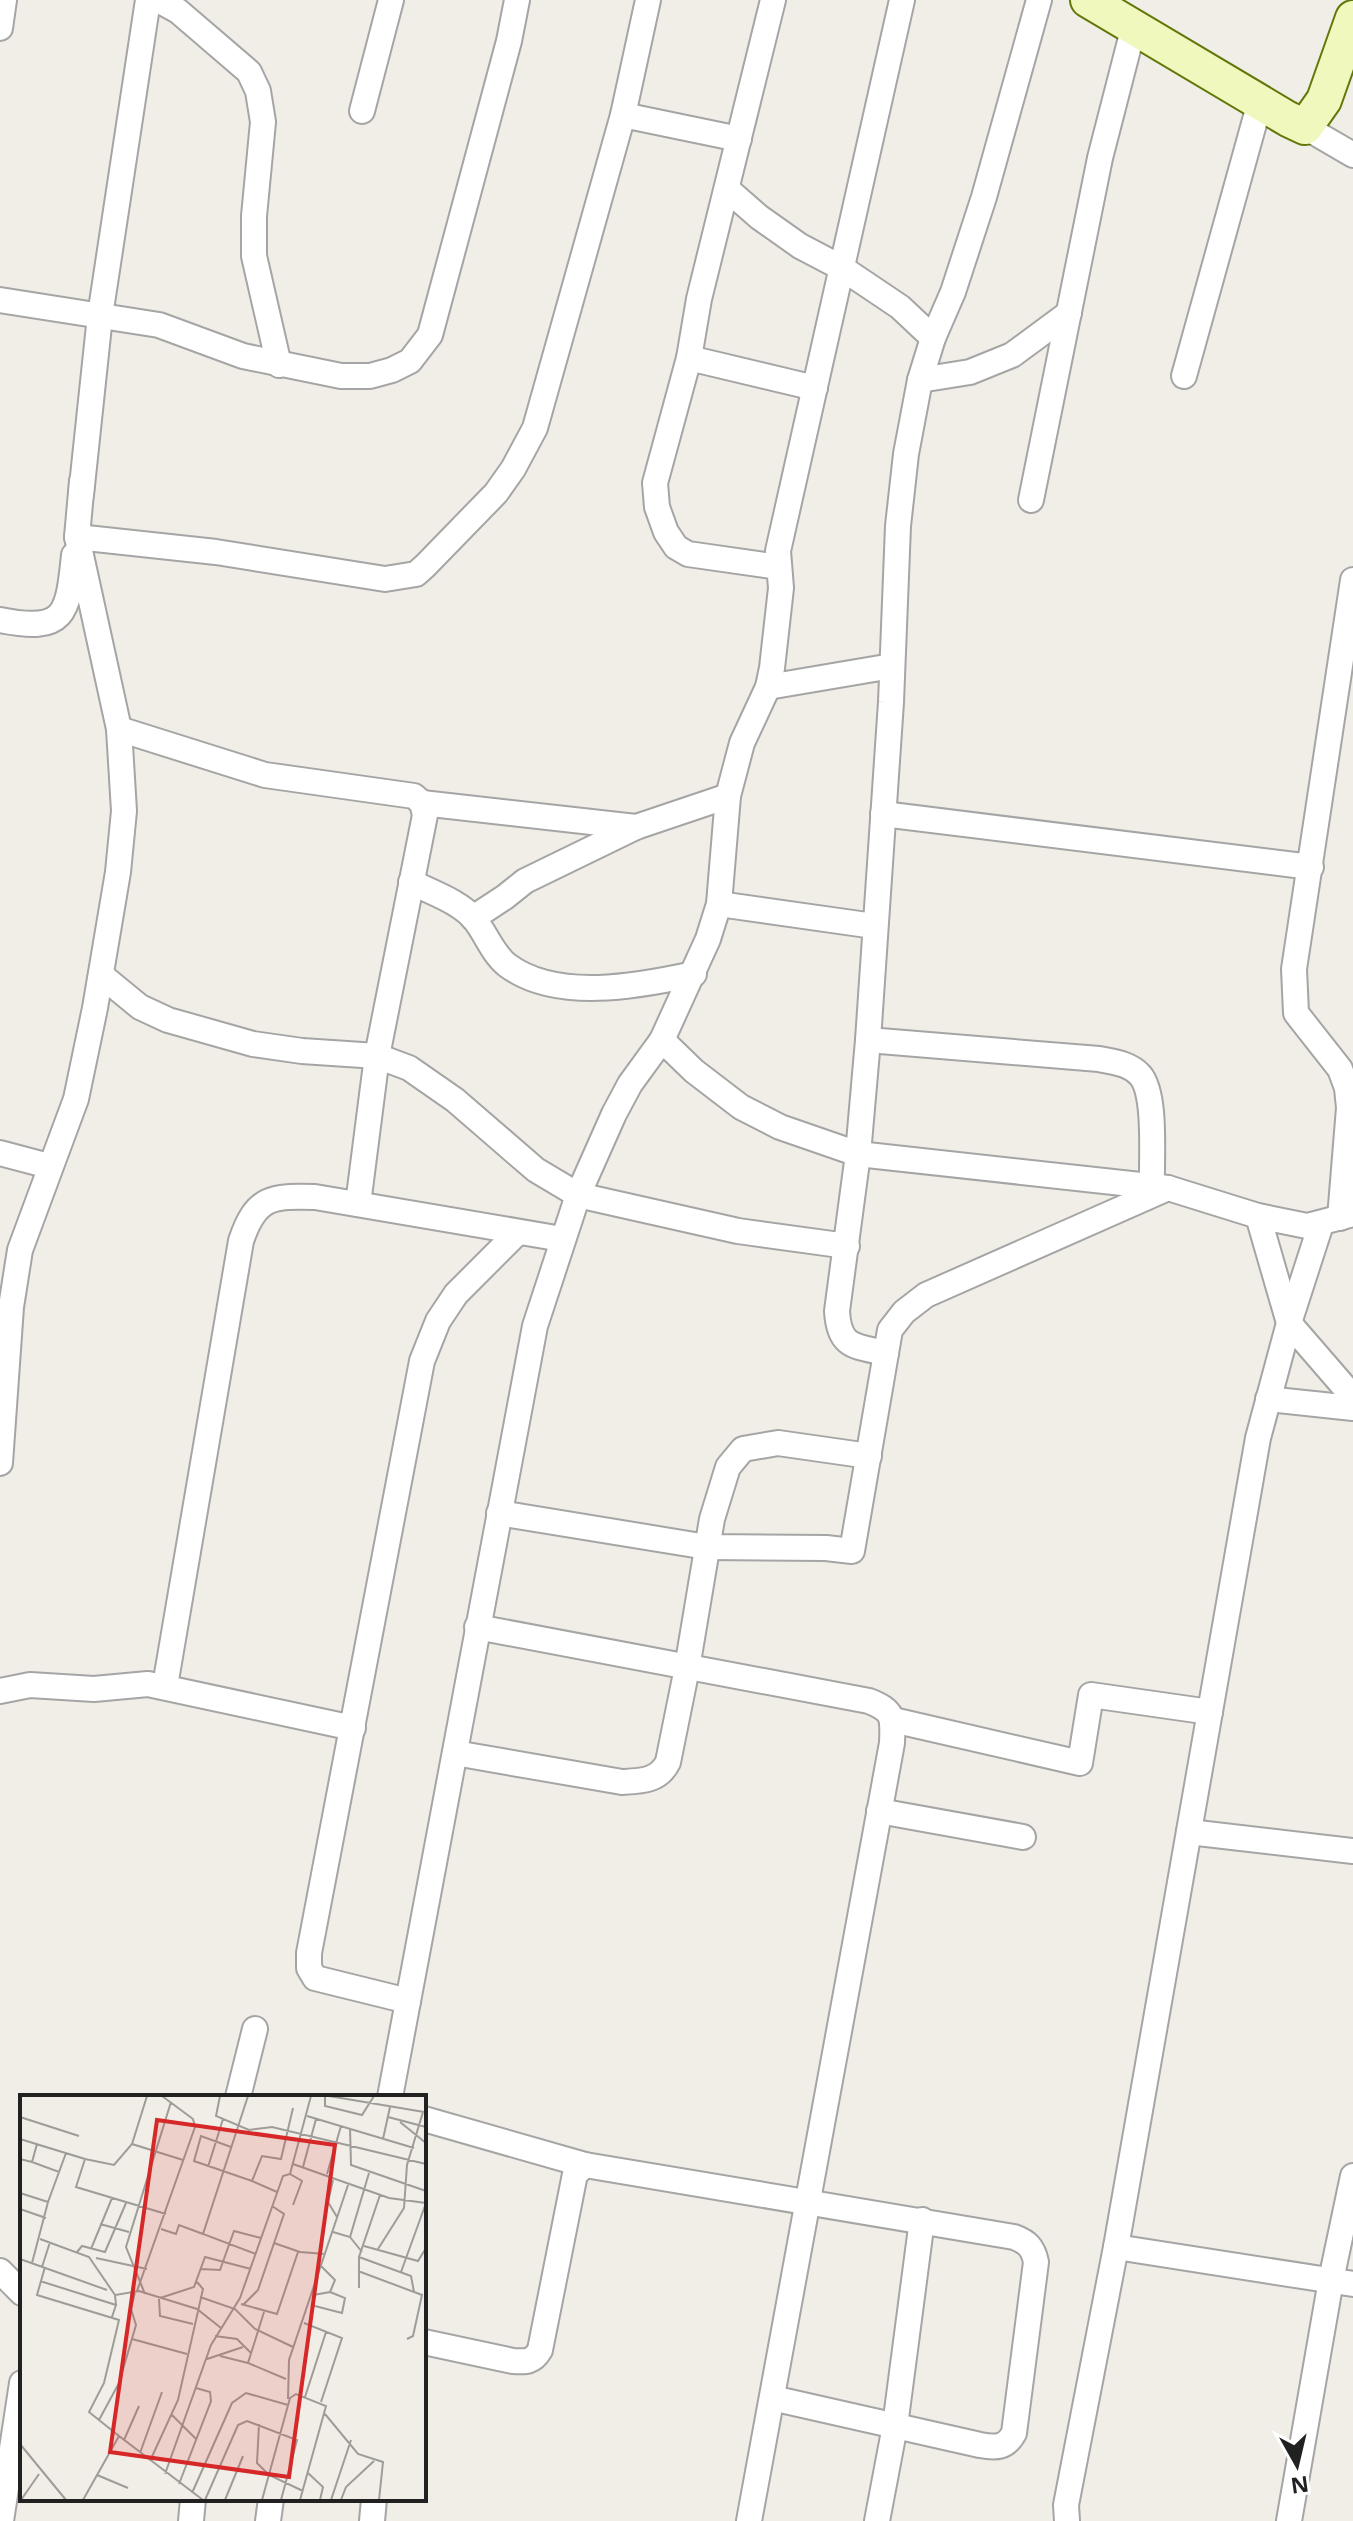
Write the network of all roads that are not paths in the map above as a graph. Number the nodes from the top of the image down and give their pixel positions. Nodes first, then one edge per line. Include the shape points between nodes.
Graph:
1 (4, 0) edge
2 (148, 0) edge
3 (158, 0) edge
4 (391, 0) edge
5 (517, 0) edge
6 (648, 0) edge
7 (773, 0) edge
8 (902, 0) edge
9 (1039, 0) edge
10 (1088, 0) edge
11 (1353, 18) edge
12 (1134, 26) junction
13 (0, 28) edge
14 (1260, 102) junction
15 (362, 111) dead end
16 (623, 115) junction
17 (1305, 127) junction
18 (739, 139) junction
19 (1353, 155) edge
20 (727, 189) junction
21 (842, 268) junction
22 (0, 300) edge
23 (1069, 313) junction
24 (100, 316) junction
25 (933, 338) junction
26 (689, 358) junction
27 (279, 365) junction
28 (1184, 376) dead end
29 (920, 380) junction
30 (815, 388) junction
31 (82, 481) junction
32 (1031, 500) dead end
33 (77, 537) junction
34 (779, 567) junction
35 (1353, 580) edge
36 (0, 620) edge
37 (892, 666) junction
38 (768, 687) junction
39 (119, 729) junction
40 (728, 796) junction
41 (422, 803) junction
42 (883, 814) junction
43 (636, 827) junction
44 (1311, 867) junction
45 (411, 882) junction
46 (719, 904) junction
47 (473, 918) junction
48 (874, 926) junction
49 (694, 974) junction
50 (101, 975) junction
51 (662, 1040) junction
52 (868, 1040) junction
53 (377, 1056) junction
54 (0, 1153) edge
55 (858, 1154) junction
56 (49, 1166) junction
57 (1160, 1188) junction
58 (578, 1195) junction
59 (358, 1204) junction
60 (1258, 1216) junction
61 (1338, 1219) edge
62 (518, 1232) junction
63 (562, 1239) junction
64 (847, 1246) junction
65 (6, 1306) edge
66 (1289, 1323) junction
67 (886, 1353) junction
68 (4, 1385) edge
69 (1353, 1397) edge
70 (1268, 1399) junction
71 (1353, 1408) edge
72 (869, 1456) junction
73 (0, 1463) edge
74 (499, 1513) junction
75 (707, 1547) junction
76 (477, 1627) junction
77 (687, 1668) junction
78 (165, 1686) junction
79 (0, 1691) edge
80 (1210, 1712) junction
81 (893, 1720) junction
82 (353, 1728) junction
83 (455, 1753) junction
84 (879, 1811) junction
85 (1189, 1832) junction
86 (1023, 1837) dead end
87 (1353, 1851) edge
88 (408, 2001) junction
89 (255, 2029) dead end
90 (238, 2095) edge
91 (390, 2095) edge
92 (426, 2120) edge
93 (585, 2165) junction
94 (1353, 2176) edge
95 (809, 2201) junction
96 (922, 2220) junction
97 (1116, 2247) junction
98 (0, 2271) edge
99 (1342, 2282) edge
100 (20, 2291) edge
101 (426, 2342) edge
102 (772, 2398) junction
103 (20, 2401) edge
104 (895, 2426) junction
105 (193, 2501) edge
106 (271, 2501) edge
107 (374, 2501) edge
108 (1, 2521) edge
109 (191, 2521) edge
110 (268, 2521) edge
111 (372, 2521) edge
112 (749, 2521) edge
113 (877, 2521) edge
114 (1067, 2521) edge
115 (1289, 2521) edge

1 - 13 street
2 - 24 street
3 - 27 street via 249,72 258,91 263,122 254,256
4 - 15 street
5 - 27 street via 430,335 410,361 370,376
6 - 16 street
7 - 18 street
8 - 21 street
9 - 25 street via 979,211
10 - 12 street
11 - 17 street via 1324,100
12 - 14 street
12 - 23 street via 1100,158
14 - 17 street
14 - 28 street
16 - 18 street
16 - 33 street via 535,428 496,493 416,574 385,579
17 - 19 street
18 - 20 street
20 - 21 street via 800,246
20 - 26 street
21 - 25 street via 900,307
21 - 30 street
22 - 24 street
23 - 29 street via 1012,355 970,372
23 - 32 street
24 - 27 street via 159,325
24 - 31 street
25 - 29 street
26 - 30 street
26 - 34 street via 655,483 666,532 688,554
29 - 37 street via 898,526
30 - 34 street via 778,551
31 - 33 street
31 - 36 street via 71,589 62,612 49,623 31,626
33 - 39 street
34 - 38 street via 777,638
35 - 44 street
37 - 38 street
37 - 42 street
38 - 40 street via 742,743
39 - 41 street via 265,775 414,796
39 - 50 street via 124,811
40 - 43 street
40 - 46 street
41 - 43 street
41 - 45 street via 425,815
42 - 44 street
42 - 48 street
43 - 47 street via 525,881
44 - 61 street via 1294,999 1296,1013 1340,1069 1347,1088
45 - 47 street
45 - 53 street
46 - 48 street
46 - 49 street
47 - 49 street via 505,964 527,977 558,984 631,987
48 - 52 street
49 - 51 street
50 - 53 street via 140,1007 210,1033 278,1048
50 - 56 street via 76,1099
51 - 55 street via 741,1107 780,1127
51 - 58 street via 630,1084
52 - 55 street
52 - 57 street via 1127,1065 1141,1076 1149,1095
53 - 58 street via 409,1068 536,1170
53 - 59 street
54 - 56 street
55 - 57 street
55 - 64 street
56 - 65 street
57 - 60 street
57 - 67 street via 926,1295 890,1330
58 - 63 street
58 - 64 street via 738,1231
59 - 62 street
59 - 78 street via 279,1197 260,1204 247,1222
60 - 61 street via 1307,1226
60 - 66 street
61 - 66 street
62 - 63 street
62 - 82 street via 456,1294 422,1361
63 - 74 street via 535,1326
64 - 67 street via 837,1311 841,1337 851,1345
65 - 68 street
66 - 69 street
66 - 70 street
67 - 72 street
68 - 73 street
70 - 71 street
70 - 80 street
72 - 75 street via 778,1443 743,1449 728,1467
72 - 75 street via 852,1551
74 - 75 street
74 - 76 street
75 - 77 street
76 - 77 street
76 - 83 street
77 - 81 street via 869,1701 886,1708
77 - 83 street via 668,1762 656,1777 622,1782
78 - 79 street via 30,1685
78 - 82 street
80 - 81 street via 1091,1695 1080,1763
80 - 85 street
81 - 84 street
82 - 88 street via 309,1968 325,1982
83 - 88 street
84 - 86 street
84 - 95 street
85 - 87 street
85 - 97 street
88 - 91 street
89 - 90 street
92 - 93 street
93 - 95 street
93 - 101 street via 575,2174 535,2358 513,2361
94 - 99 street
95 - 96 street
95 - 102 street
96 - 104 street
96 - 104 street via 1014,2237 1033,2251 1036,2262 1014,2433 1009,2443 996,2448
97 - 99 street
97 - 114 street
98 - 100 street
99 - 115 street
102 - 104 street
102 - 112 street
103 - 108 street
104 - 113 street
105 - 109 street
106 - 110 street
107 - 111 street

